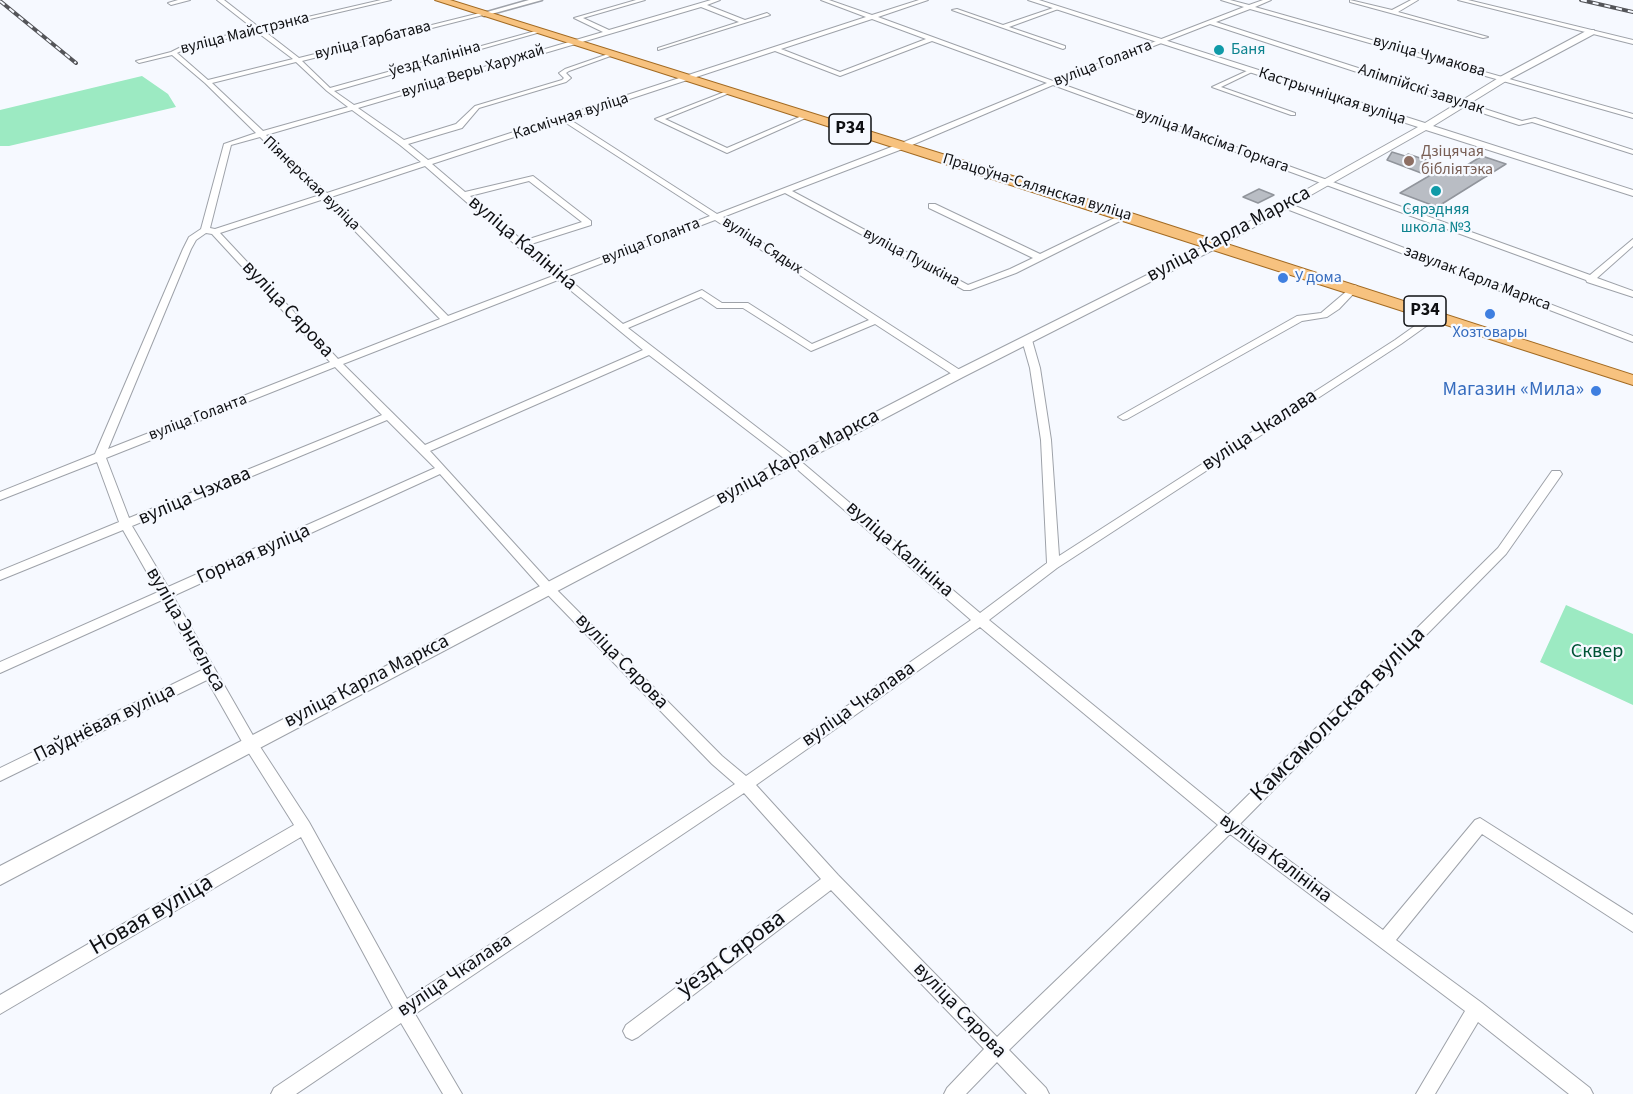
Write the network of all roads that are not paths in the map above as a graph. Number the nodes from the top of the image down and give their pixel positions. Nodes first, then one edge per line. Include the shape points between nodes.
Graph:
1 (187, 0) edge
2 (220, 0) edge
3 (388, 0) edge
4 (440, 0) edge
5 (538, 0) edge
6 (642, 0) edge
7 (717, 0) edge
8 (824, 0) edge
9 (925, 0) edge
10 (1032, 0) edge
11 (1224, 0) edge
12 (1268, 0) edge
13 (1415, 0) edge
14 (1461, 0) edge
15 (1352, 1) edge
16 (171, 3) dead end
17 (702, 5) junction
18 (1251, 7) junction
19 (1058, 8) junction
20 (955, 10) dead end
21 (1393, 12) junction
22 (484, 14) junction
23 (767, 15) dead end
24 (871, 18) junction
25 (745, 22) junction
26 (1209, 22) junction
27 (1005, 26) junction
28 (259, 30) junction
29 (541, 31) junction
30 (609, 32) junction
31 (1591, 32) junction
32 (1485, 37) dead end
33 (930, 40) junction
34 (576, 42) junction
35 (1161, 42) junction
36 (1633, 42) edge
37 (1063, 47) dead end
38 (660, 49) dead end
39 (777, 50) junction
40 (173, 53) junction
41 (613, 54) junction
42 (298, 60) junction
43 (139, 61) dead end
44 (1251, 71) junction
45 (688, 79) junction
46 (1503, 79) junction
47 (207, 82) junction
48 (1053, 83) junction
49 (1206, 84) dead end
50 (1215, 87) junction
51 (329, 90) junction
52 (729, 92) junction
53 (1465, 104) junction
54 (353, 108) junction
55 (1293, 114) dead end
56 (806, 116) junction
57 (1633, 116) edge
58 (565, 119) junction
59 (1423, 126) junction
60 (261, 134) junction
61 (402, 143) junction
62 (902, 146) junction
63 (1633, 152) edge
64 (426, 165) junction
65 (1325, 183) junction
66 (785, 190) junction
67 (1633, 193) edge
68 (464, 195) junction
69 (327, 197) junction
70 (932, 206) dead end
71 (1287, 206) junction
72 (717, 216) junction
73 (1126, 216) junction
74 (210, 231) junction
75 (1633, 242) edge
76 (521, 245) junction
77 (1215, 245) junction
78 (1041, 258) junction
79 (560, 277) junction
80 (1590, 280) junction
81 (1354, 288) junction
82 (1633, 294) edge
83 (1436, 315) junction
84 (446, 320) junction
85 (876, 320) junction
86 (623, 327) junction
87 (1633, 339) edge
88 (1027, 340) junction
89 (650, 351) junction
90 (338, 364) junction
91 (959, 374) junction
92 (1633, 380) edge
93 (389, 416) junction
94 (1123, 417) dead end
95 (423, 450) junction
96 (100, 456) junction
97 (794, 461) junction
98 (442, 469) junction
99 (1556, 474) dead end
100 (0, 496) edge
101 (126, 525) junction
102 (1053, 565) junction
103 (0, 576) edge
104 (549, 589) junction
105 (165, 595) junction
106 (980, 620) junction
107 (0, 669) edge
108 (210, 672) junction
109 (250, 743) junction
110 (0, 775) edge
111 (746, 785) junction
112 (1229, 825) junction
113 (304, 827) junction
114 (0, 876) edge
115 (832, 880) junction
116 (1633, 924) edge
117 (1384, 942) junction
118 (0, 1005) edge
119 (1476, 1009) junction
120 (403, 1010) junction
121 (632, 1030) dead end
122 (997, 1049) junction
123 (280, 1094) edge
124 (453, 1094) edge
125 (953, 1094) edge
126 (1040, 1094) edge
127 (1425, 1094) edge
128 (1584, 1094) edge

1 - 16 street
2 - 28 street, вуліца Калініна
3 - 28 street, вуліца Майстрэнка
4 - 22 main road, Працоўна-Сялянская вуліца / Р34
5 - 22 main road, вуліца Гарбатава
6 - 30 street via 577,18
7 - 17 street, вуліца Веры Харужай
8 - 24 street, вуліца Максіма Горкага
9 - 24 street, Касмічная вуліца
10 - 19 street, Кастрычніцкая вуліца
11 - 18 street, вуліца Чумакова
12 - 18 street, вуліца Голанта
13 - 21 street
14 - 31 street
15 - 21 street
17 - 25 street
17 - 30 street, вуліца Веры Харужай
18 - 26 street, вуліца Голанта
18 - 46 street, вуліца Чумакова
19 - 27 street
19 - 35 street, Кастрычніцкая вуліца
20 - 27 street
21 - 32 street
22 - 29 main road, Працоўна-Сялянская вуліца / Р34
22 - 42 street, вуліца Гарбатава
23 - 25 street
24 - 33 street, вуліца Максіма Горкага
24 - 39 street, Касмічная вуліца
25 - 38 street
26 - 35 street, вуліца Голанта
26 - 53 street, Алімпійскі завулак
27 - 37 street
28 - 40 street, вуліца Майстрэнка via 187,46
28 - 42 street, вуліца Калініна
29 - 34 main road, Працоўна-Сялянская вуліца / Р34
29 - 51 street, ўезд Калініна
30 - 34 street, вуліца Веры Харужай
31 - 36 street
31 - 46 street, вуліца Карла Маркса
33 - 39 street via 840,74
33 - 48 street, вуліца Максіма Горкага
34 - 41 main road, Працоўна-Сялянская вуліца / Р34
34 - 54 street, вуліца Веры Харужай
35 - 44 street, Кастрычніцкая вуліца
35 - 48 street, вуліца Голанта
39 - 45 street, Касмічная вуліца
40 - 43 street, вуліца Майстрэнка
40 - 47 street, Піянерская вуліца
41 - 45 main road, Працоўна-Сялянская вуліца / Р34
41 - 61 street via 567,70 562,73 568,78 564,81 477,107 459,126
42 - 47 street, вуліца Гарбатава
42 - 51 street, вуліца Калініна
44 - 50 street
44 - 59 street, Кастрычніцкая вуліца
45 - 52 main road, Працоўна-Сялянская вуліца / Р34
45 - 58 street, Касмічная вуліца
46 - 53 street, вуліца Карла Маркса
46 - 57 street, вуліца Чумакова
47 - 60 street, Піянерская вуліца
48 - 62 street, вуліца Голанта
48 - 65 street, вуліца Максіма Горкага
49 - 50 street
50 - 55 street
51 - 54 street, вуліца Калініна
52 - 56 main road, Працоўна-Сялянская вуліца / Р34
52 - 56 street via 659,119 727,151
53 - 59 street, вуліца Карла Маркса
53 - 63 street, Алімпійскі завулак via 1522,123 1532,120
54 - 60 street, вуліца Веры Харужай
54 - 61 street, вуліца Калініна
56 - 62 main road, Працоўна-Сялянская вуліца / Р34
58 - 64 street, Касмічная вуліца
58 - 72 street, вуліца Сядых
59 - 65 street, вуліца Карла Маркса
59 - 67 street, Кастрычніцкая вуліца
60 - 69 street, Піянерская вуліца
60 - 74 street, вуліца Веры Харужай via 228,144
61 - 64 street, вуліца Калініна
62 - 66 street, вуліца Голанта
62 - 73 main road, Працоўна-Сялянская вуліца / Р34
64 - 68 street, вуліца Калініна
64 - 69 street, Касмічная вуліца
65 - 71 street, вуліца Карла Маркса
65 - 80 street, вуліца Максіма Горкага
66 - 72 street, вуліца Голанта
66 - 78 street, вуліца Пушкіна via 967,288
68 - 76 street, вуліца Калініна
68 - 76 street via 530,178 588,223
69 - 74 street, Касмічная вуліца
69 - 84 street, Піянерская вуліца
70 - 78 street
71 - 77 street, вуліца Карла Маркса
71 - 87 street, завулак Карла Маркса
72 - 79 street, вуліца Голанта
72 - 85 street, вуліца Сядых
73 - 77 main road, Працоўна-Сялянская вуліца / Р34
73 - 78 street, вуліца Пушкіна
74 - 90 street, вуліца Сярова
74 - 96 street via 192,239 187,249
75 - 80 street
76 - 79 street, вуліца Калініна
77 - 81 main road, Працоўна-Сялянская вуліца / Р34
77 - 88 street, вуліца Карла Маркса
79 - 84 street, вуліца Голанта
79 - 86 street, вуліца Калініна
80 - 82 street, вуліца Максіма Горкага
81 - 83 main road, Працоўна-Сялянская вуліца / Р34
81 - 94 street via 1324,315 1300,318
83 - 92 main road, Працоўна-Сялянская вуліца / Р34
83 - 102 street, вуліца Чкалава
84 - 90 street, вуліца Голанта
85 - 86 street via 811,348 745,305 720,306 702,293
85 - 91 street, вуліца Сядых
86 - 89 street, вуліца Калініна
88 - 91 street, вуліца Карла Маркса
88 - 102 street via 1046,440
89 - 95 street
89 - 97 street, вуліца Калініна
90 - 93 street, вуліца Сярова
90 - 96 street, вуліца Голанта
91 - 97 street, вуліца Карла Маркса
93 - 95 street, вуліца Сярова
93 - 101 street, вуліца Чэхава
95 - 98 street, вуліца Сярова
96 - 100 street, вуліца Голанта
96 - 101 street, вуліца Энгельса
97 - 104 street, вуліца Карла Маркса
97 - 106 street, вуліца Калініна
98 - 104 street, вуліца Сярова
98 - 105 street, Горная вуліца
99 - 112 street, Камсамольская вуліца via 1502,551
101 - 103 street, вуліца Чэхава
101 - 105 street, вуліца Энгельса
102 - 106 street, вуліца Чкалава
104 - 109 street, вуліца Карла Маркса
104 - 111 street, вуліца Сярова
105 - 107 street, Горная вуліца
105 - 108 street, вуліца Энгельса
106 - 111 street, вуліца Чкалава
106 - 112 street, вуліца Калініна
108 - 109 street, вуліца Энгельса
108 - 110 street, Паўднёвая вуліца
109 - 113 street, вуліца Энгельса
109 - 114 street, вуліца Карла Маркса
111 - 115 street, вуліца Сярова
111 - 120 street, вуліца Чкалава
112 - 117 street, вуліца Калініна
112 - 122 street, Камсамольская вуліца
113 - 118 street, Новая вуліца
113 - 120 street, вуліца Энгельса
115 - 121 street, ўезд Сярова
115 - 122 street, вуліца Сярова
116 - 117 street via 1480,825
117 - 119 street, вуліца Калініна
119 - 127 street
119 - 128 street, вуліца Калініна
120 - 123 street, вуліца Чкалава
120 - 124 street, вуліца Энгельса
122 - 125 street, Камсамольская вуліца
122 - 126 street, вуліца Сярова

